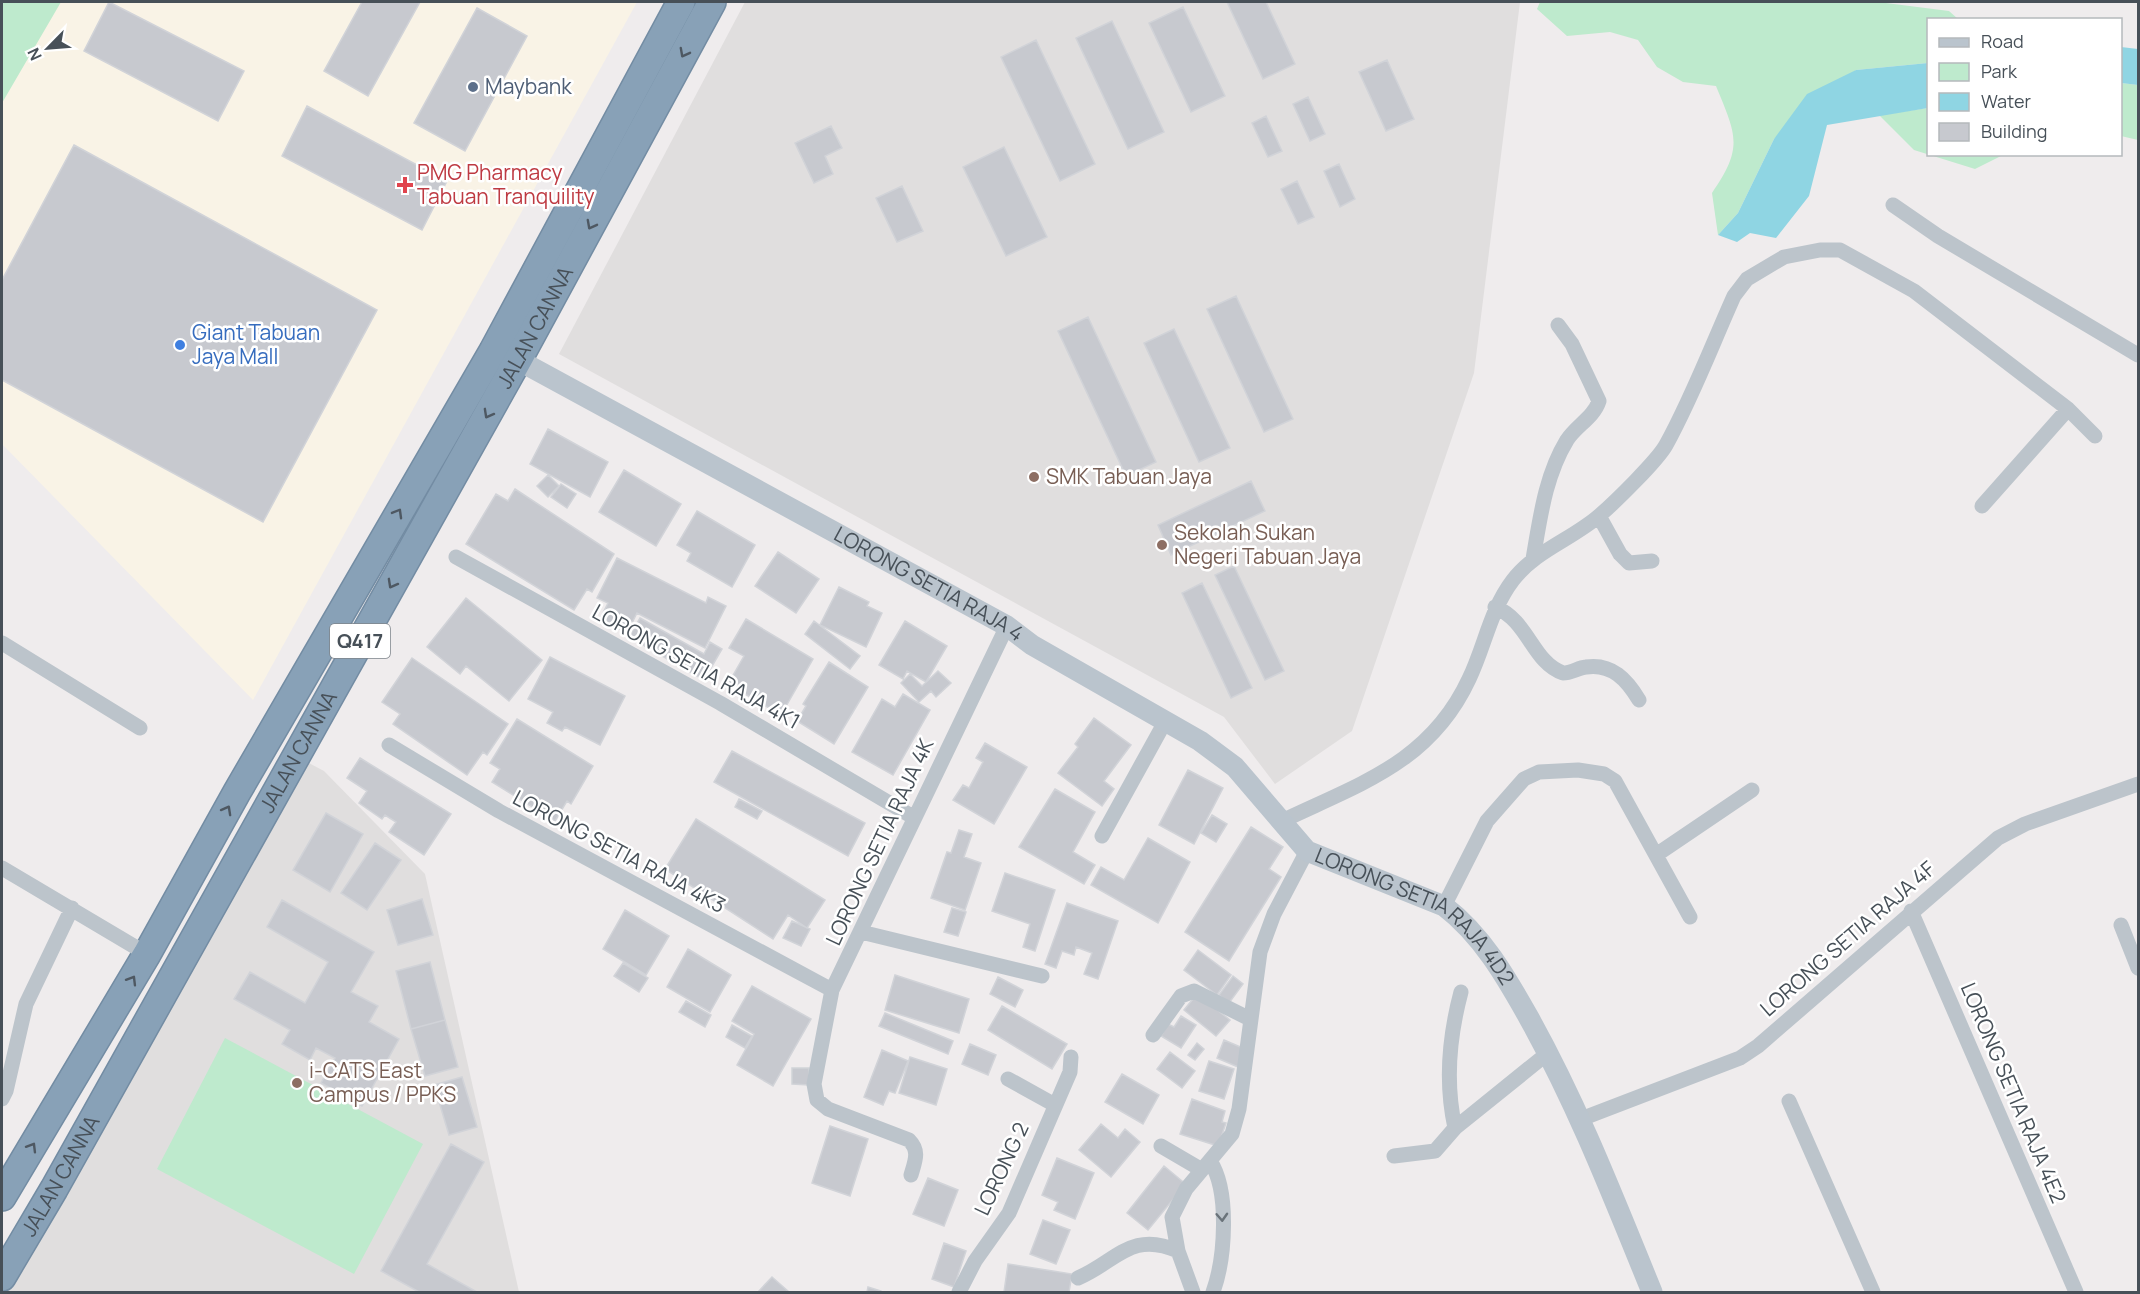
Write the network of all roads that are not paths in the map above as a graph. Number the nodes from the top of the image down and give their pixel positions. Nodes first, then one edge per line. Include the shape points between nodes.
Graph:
1 (681, 2) edge
2 (712, 2) edge
3 (1893, 205) dead end
4 (1558, 325) dead end
5 (2139, 355) edge
6 (518, 360) junction
7 (2068, 409) junction
8 (2095, 436) dead end
9 (1983, 506) dead end
10 (1599, 516) junction
11 (456, 557) dead end
12 (1533, 559) junction
13 (1652, 561) dead end
14 (1495, 607) junction
15 (1007, 626) junction
16 (2, 644) edge
17 (1639, 700) dead end
18 (1166, 720) junction
19 (140, 728) dead end
20 (389, 745) dead end
21 (2139, 784) edge
22 (1752, 790) dead end
23 (914, 817) junction
24 (1282, 821) junction
25 (1102, 836) dead end
26 (1307, 851) junction
27 (1656, 855) junction
28 (2, 868) edge
29 (1444, 906) junction
30 (72, 908) junction
31 (1911, 911) junction
32 (1690, 917) dead end
33 (2121, 925) dead end
34 (861, 932) junction
35 (147, 954) junction
36 (2139, 968) edge
37 (1042, 976) dead end
38 (832, 990) junction
39 (1461, 992) dead end
40 (1250, 1019) junction
41 (1152, 1035) dead end
42 (1548, 1053) junction
43 (1071, 1057) dead end
44 (1008, 1079) dead end
45 (2, 1099) edge
46 (1789, 1101) dead end
47 (1055, 1105) junction
48 (1581, 1119) junction
49 (1455, 1128) junction
50 (1161, 1146) dead end
51 (1394, 1156) dead end
52 (1206, 1165) junction
53 (911, 1175) dead end
54 (2, 1197) edge
55 (1178, 1251) junction
56 (2, 1277) edge
57 (1078, 1278) dead end
58 (959, 1293) edge
59 (1193, 1293) edge
60 (1212, 1293) edge
61 (1652, 1293) edge
62 (1873, 1293) edge
63 (2076, 1293) edge

35 -> 1 highway, JALAN CANNA / Q417 via 493,351
2 -> 6 highway, JALAN CANNA / Q417
3 - 5 street via 1938,236
4 - 12 street via 1572,344 1599,401 1559,456 1542,505
6 - 15 street, LORONG SETIA RAJA 4
6 -> 56 highway, JALAN CANNA / Q417
7 - 8 street
7 - 9 street
7 - 10 street via 1914,291 1840,250 1784,257 1748,279 1734,296 1665,447
10 - 12 street
10 - 13 street via 1629,564
11 - 23 street, LORONG SETIA RAJA 4K1 via 720,703
12 - 14 street
14 - 17 street via 1507,612 1522,627 1549,666 1563,673 1588,666 1618,674 1626,679
14 - 24 street via 1469,680 1449,713 1413,754 1382,774
15 - 18 street, LORONG SETIA RAJA 4 via 1032,645
15 - 23 street, LORONG SETIA RAJA 4K
16 - 19 street
18 - 24 street, LORONG SETIA RAJA 4 via 1234,767
18 - 25 street
20 - 38 street, LORONG SETIA RAJA 4K3 via 499,811
21 - 31 street, LORONG SETIA RAJA 4F via 2025,824 1998,838
22 - 27 street
23 - 34 street, LORONG SETIA RAJA 4K
24 - 26 street, LORONG SETIA RAJA 4
26 - 29 street, LORONG SETIA RAJA 4D2
26 - 40 street, LORONG SETIA RAJA 4D2 via 1274,914 1260,952
27 - 29 street via 1615,781 1604,774 1578,770 1539,772 1524,779 1487,821
27 - 32 street
28 - 30 street
29 - 42 street, LORONG SETIA RAJA 4D2 via 1476,935
30 - 35 street
30 - 45 street via 26,1004
31 - 48 street, LORONG SETIA RAJA 4F via 1749,1052
31 - 63 street, LORONG SETIA RAJA 4E2
33 - 36 street
34 - 37 street
34 - 38 street, LORONG SETIA RAJA 4K
54 -> 35 highway, JALAN CANNA / Q417
38 - 53 street, LORONG SETIA RAJA 4K via 814,1084 817,1100 828,1109 909,1140 917,1155
39 - 49 street via 1450,1030 1449,1103
40 - 41 street via 1194,991 1181,996
40 - 52 street, LORONG SETIA RAJA 4D2 via 1239,1109 1232,1134
42 - 48 street, LORONG SETIA RAJA 4D2
42 - 49 street
43 - 47 street, LORONG 2 via 1070,1072
44 - 47 street
46 - 62 street
47 - 58 street, LORONG 2 via 1009,1213 975,1261
48 - 61 street, LORONG SETIA RAJA 4D2
49 - 51 street via 1435,1151
50 - 52 street
52 - 55 street, LORONG SETIA RAJA 4D2 via 1186,1190 1172,1217
52 -> 60 street via 1217,1173 1223,1246
55 - 57 street via 1148,1242 1126,1248 1092,1273
55 - 59 street, LORONG SETIA RAJA 4D2

